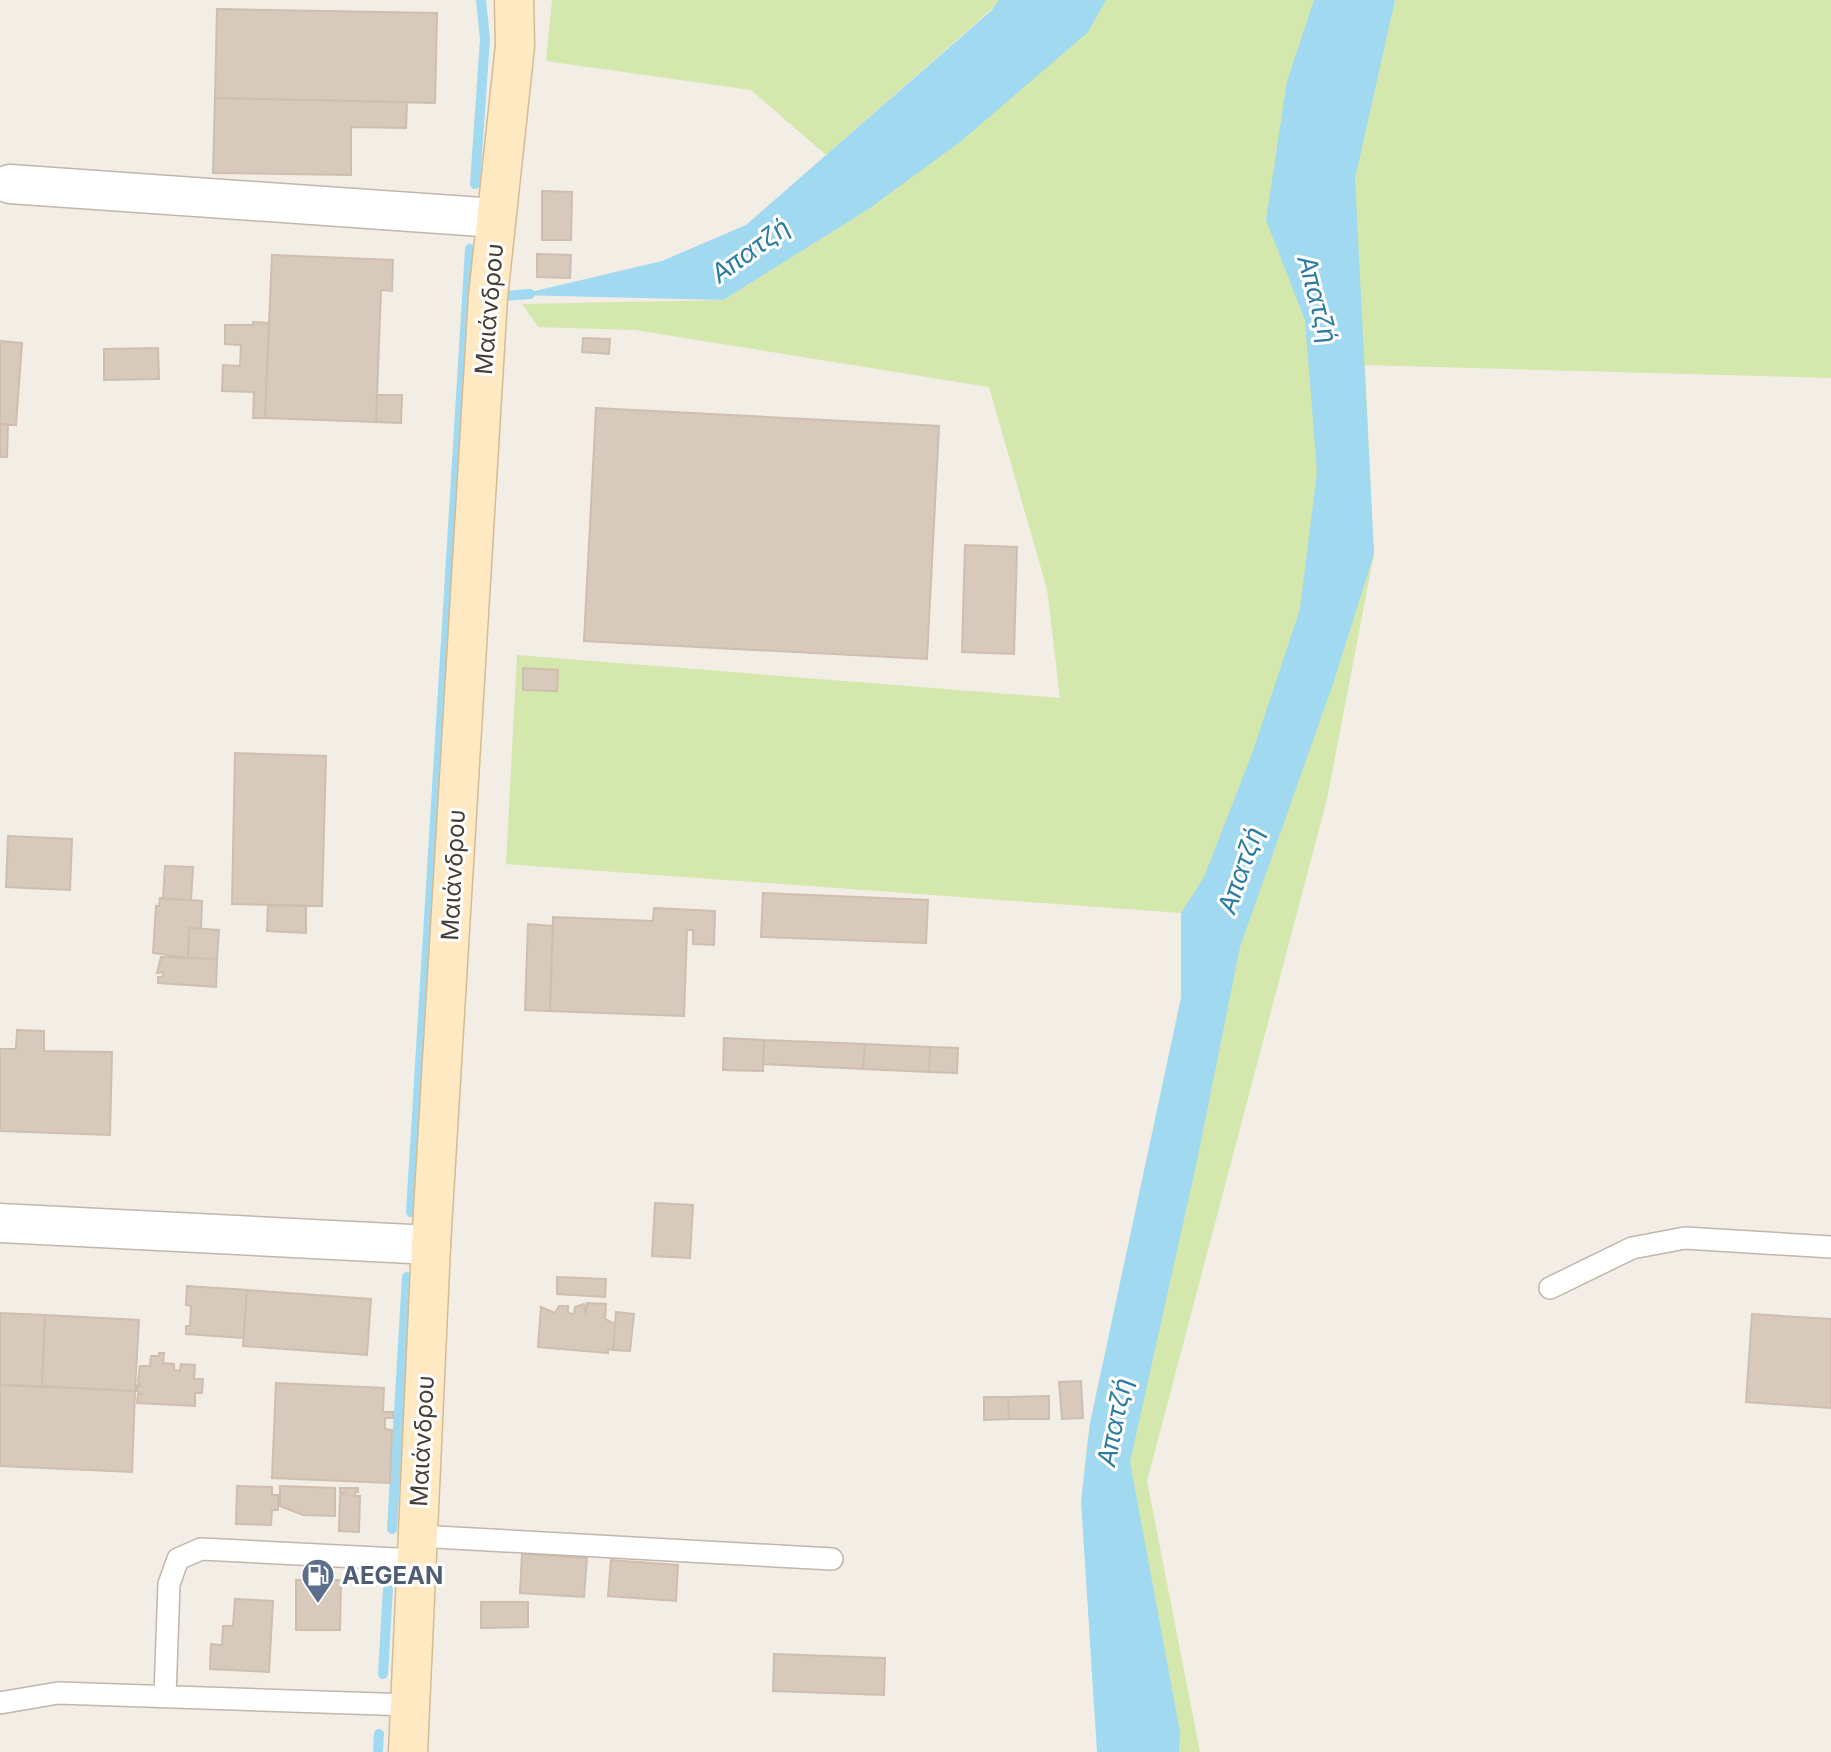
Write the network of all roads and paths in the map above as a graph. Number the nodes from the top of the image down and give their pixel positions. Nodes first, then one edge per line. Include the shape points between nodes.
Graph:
1 (514, 0) edge
2 (10, 184) dead end
3 (496, 218) junction
4 (0, 1223) edge
5 (430, 1245) junction
6 (1831, 1247) edge
7 (1550, 1288) dead end
8 (417, 1548) junction
9 (832, 1559) dead end
10 (165, 1695) junction
11 (0, 1703) edge
12 (410, 1705) junction
13 (408, 1752) edge

1 - 3 main road, Μαιάνδρου via 515,46
2 - 3 street
3 - 5 main road, Μαιάνδρου
4 - 5 street
5 - 8 main road, Μαιάνδρου
6 - 7 lane via 1685,1238 1632,1248
8 - 9 lane
8 - 10 lane via 201,1549 178,1559 169,1584
8 - 12 main road, Μαιάνδρου
10 - 11 lane via 58,1693
10 - 12 lane
12 - 13 main road, Μαιάνδρου

